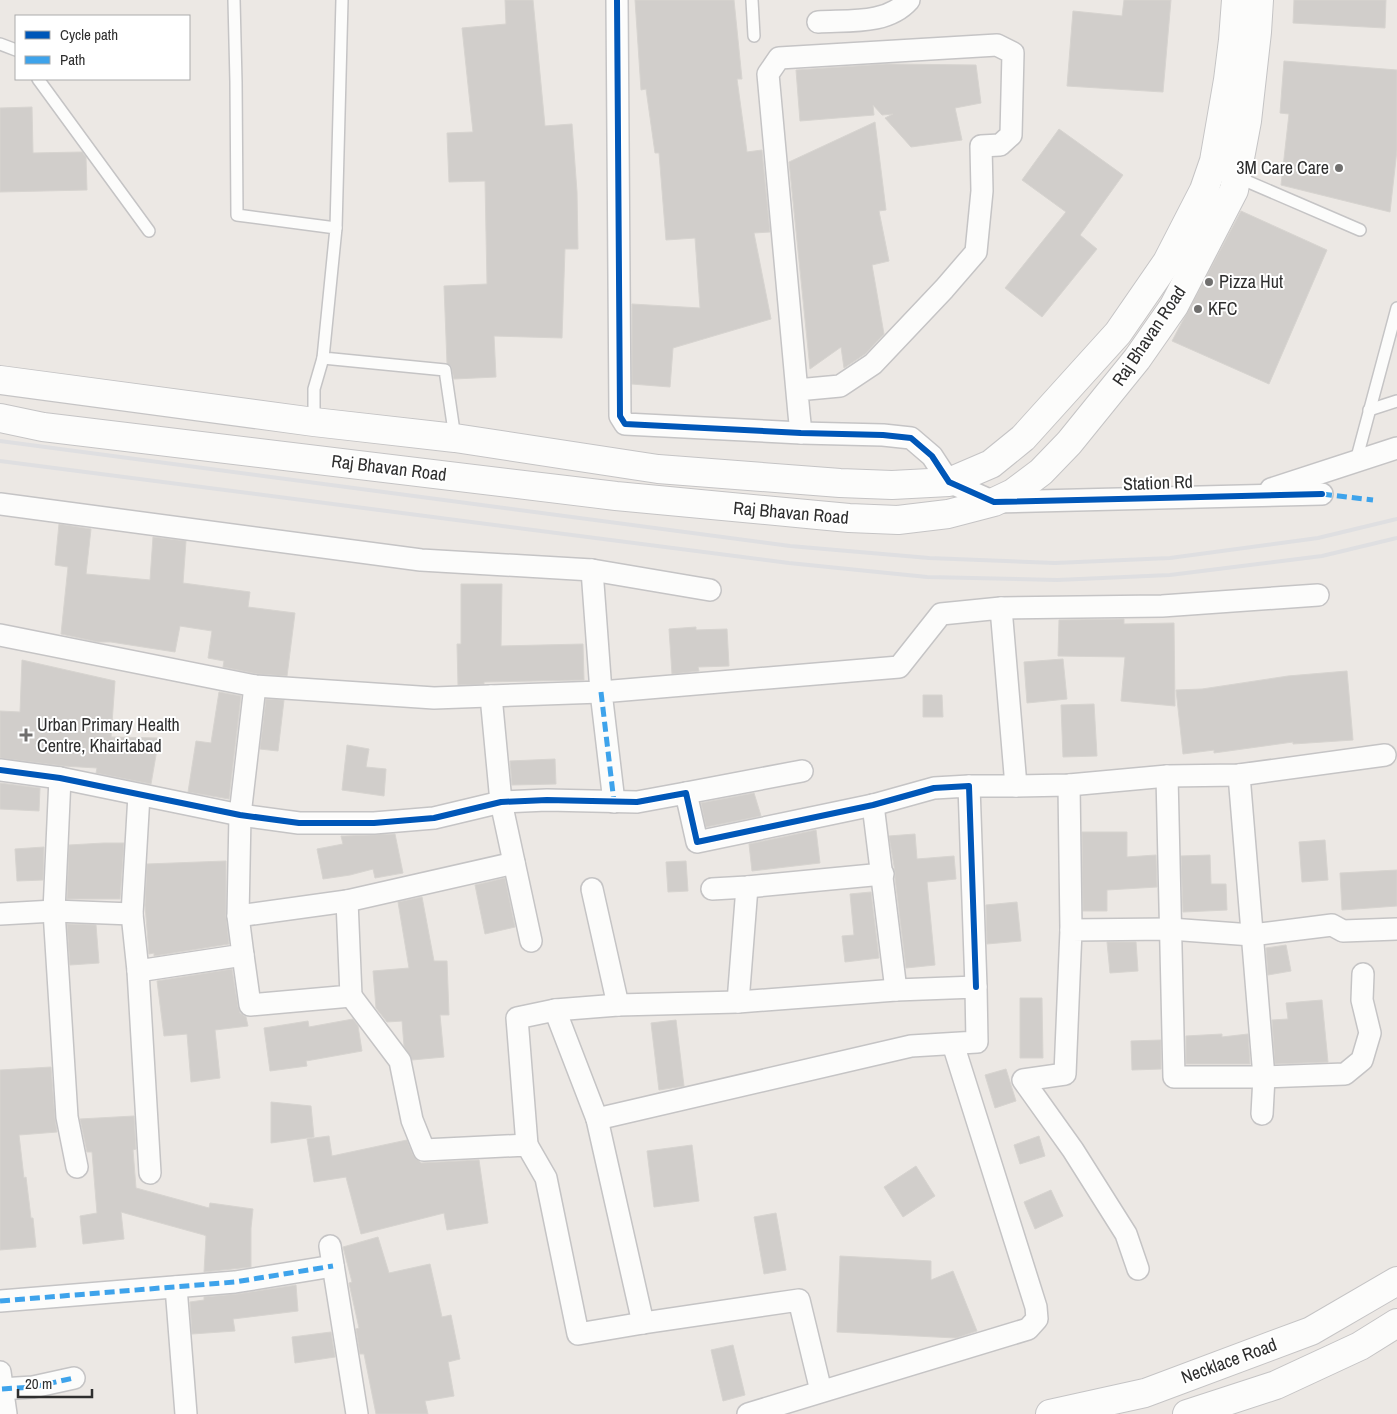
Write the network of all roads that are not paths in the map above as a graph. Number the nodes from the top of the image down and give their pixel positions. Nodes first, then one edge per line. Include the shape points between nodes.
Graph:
1 (234, 0) edge
2 (342, 0) edge
3 (617, 0) edge
4 (752, 0) edge
5 (909, 0) edge
6 (1236, 0) edge
7 (1259, 0) edge
8 (818, 22) dead end
9 (754, 36) dead end
10 (0, 44) edge
11 (15, 50) edge
12 (39, 80) edge
13 (1236, 177) junction
14 (336, 228) junction
15 (1360, 230) dead end
16 (149, 231) dead end
17 (1397, 308) edge
18 (323, 358) junction
19 (0, 380) edge
20 (797, 390) junction
21 (1397, 401) edge
22 (1370, 410) junction
23 (0, 418) edge
24 (314, 422) junction
25 (801, 433) junction
26 (454, 438) junction
27 (1397, 448) edge
28 (1356, 461) junction
29 (949, 482) junction
30 (1322, 494) dead end
31 (1249, 496) junction
32 (994, 502) junction
33 (0, 504) edge
34 (592, 570) junction
35 (710, 590) dead end
36 (1318, 595) dead end
37 (1001, 608) junction
38 (0, 635) edge
39 (255, 686) junction
40 (601, 692) junction
41 (491, 696) junction
42 (1385, 755) dead end
43 (0, 770) edge
44 (802, 771) dead end
45 (1240, 775) junction
46 (1167, 776) junction
47 (60, 778) junction
48 (1069, 785) junction
49 (969, 786) junction
50 (1016, 786) junction
51 (686, 793) junction
52 (139, 794) junction
53 (501, 802) junction
54 (614, 802) junction
55 (874, 805) junction
56 (240, 815) junction
57 (514, 863) junction
58 (883, 874) junction
59 (747, 887) junction
60 (592, 889) dead end
61 (712, 889) dead end
62 (348, 901) junction
63 (54, 911) junction
64 (0, 914) edge
65 (132, 914) junction
66 (238, 916) junction
67 (1397, 928) edge
68 (1170, 929) junction
69 (1071, 930) junction
70 (1252, 935) junction
71 (530, 941) dead end
72 (243, 956) junction
73 (138, 972) junction
74 (1363, 974) dead end
75 (976, 987) junction
76 (896, 990) junction
77 (350, 996) junction
78 (738, 1002) junction
79 (618, 1005) junction
80 (555, 1010) junction
81 (953, 1044) junction
82 (1264, 1077) junction
83 (1262, 1114) dead end
84 (597, 1120) junction
85 (527, 1145) junction
86 (77, 1167) dead end
87 (150, 1173) dead end
88 (1138, 1269) dead end
89 (1397, 1281) edge
90 (176, 1287) junction
91 (0, 1302) edge
92 (643, 1323) junction
93 (1397, 1323) edge
94 (74, 1378) dead end
95 (1, 1384) edge
96 (821, 1391) junction
97 (6, 1414) edge
98 (186, 1414) edge
99 (357, 1414) edge
100 (748, 1414) edge
101 (1050, 1414) edge
102 (1187, 1414) edge

1 - 14 lane via 237,215
2 - 14 lane
3 - 25 street via 620,416 626,424
4 - 9 lane
5 - 8 street via 881,18
6 - 29 main road, Raj Bhavan Road via 1228,80 1214,161 1204,190 1166,262 1118,332 1023,438 991,464
7 - 13 main road, Raj Bhavan Road via 1247,121
10 - 11 lane
12 - 16 lane
13 - 15 lane
13 - 32 main road, Raj Bhavan Road via 1234,190 1174,306 1137,359 1069,444 1041,472 1013,493
14 - 18 lane
17 - 22 lane
18 - 24 lane via 314,389
18 - 26 lane via 445,370
19 - 24 main road, Raj Bhavan Road
20 - 20 street via 840,386 874,364 976,252 982,191 981,146 1000,144 1011,135 1013,53 997,45 779,58 768,74
20 - 25 street
21 - 22 lane
22 - 28 lane
23 - 32 main road, Raj Bhavan Road via 43,427 616,496 849,518 898,520 948,514
24 - 26 main road, Raj Bhavan Road
25 - 29 street via 911,438 932,456
26 - 29 main road, Raj Bhavan Road via 658,469 840,483
27 - 28 street
28 - 31 street
29 - 32 street
30 - 31 street, Station Rd
31 - 32 street, Station Rd
33 - 34 street via 421,560
34 - 35 street
34 - 40 street
36 - 37 street via 1162,606
37 - 40 street via 941,614 900,667
37 - 50 street
38 - 39 street
39 - 41 street via 434,698
39 - 56 street
40 - 41 street
40 - 54 street
41 - 53 street
42 - 45 street
43 - 47 street
44 - 51 street
45 - 46 street
45 - 70 street
46 - 48 street
46 - 68 street
47 - 52 street
47 - 63 street
48 - 50 street
48 - 69 street
49 - 50 street
49 - 55 street via 934,788
49 - 75 street
51 - 54 street via 637,802
51 - 55 street via 697,842
52 - 56 street
52 - 65 street
53 - 54 street
53 - 56 street via 434,818 374,823 299,823
53 - 57 street
55 - 58 street
56 - 66 street
57 - 62 street
57 - 71 street
58 - 59 street
58 - 76 street
59 - 61 street
59 - 78 street
60 - 79 street
62 - 66 street
62 - 77 street
63 - 64 street
63 - 65 street
63 - 86 street via 67,1117
65 - 73 street
66 - 72 street
67 - 70 street via 1343,931 1332,925
68 - 69 street
68 - 70 street
68 - 82 street via 1174,1077
69 - 88 street via 1065,1074 1023,1080 1073,1150 1126,1234
70 - 82 street
72 - 73 street
72 - 77 street via 250,1005
73 - 87 street
74 - 82 street via 1362,1000 1370,1033 1362,1060 1345,1074
75 - 76 street
75 - 81 street via 977,1042
76 - 78 street
77 - 85 street via 400,1061 412,1120 424,1150
78 - 79 street
79 - 80 street
80 - 84 street
80 - 85 street via 516,1018
81 - 84 street via 911,1046
81 - 96 street via 1036,1307 1037,1319 1028,1329
82 - 83 street
84 - 92 street
85 - 92 street via 546,1178 578,1334
89 - 101 main road, Necklace Road via 1311,1331 1145,1393
90 - 91 street
90 - 98 street
90 - 99 street via 235,1282 332,1256
92 - 96 street via 799,1300
93 - 102 main road, Necklace Road via 1360,1346 1276,1385
94 - 95 street via 33,1386
95 - 97 street
96 - 100 street

